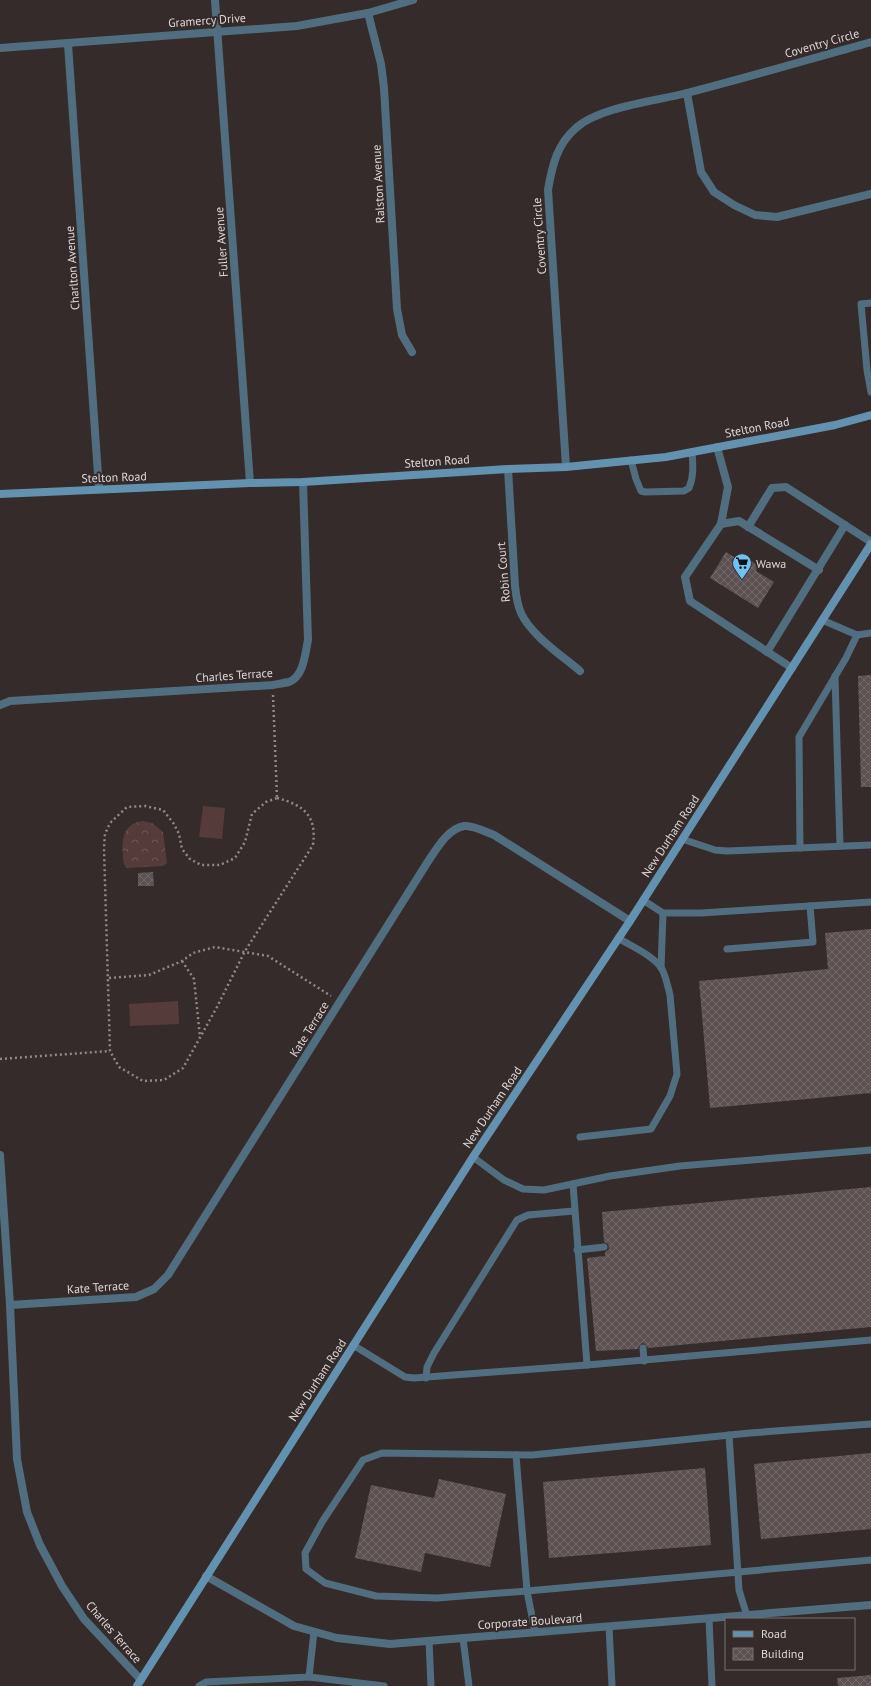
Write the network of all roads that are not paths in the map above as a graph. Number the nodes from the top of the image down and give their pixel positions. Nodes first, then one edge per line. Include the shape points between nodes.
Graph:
1 (216, 0) edge
2 (413, 0) edge
3 (368, 13) junction
4 (217, 31) junction
5 (871, 42) edge
6 (68, 44) junction
7 (0, 48) edge
8 (687, 93) junction
9 (871, 194) edge
10 (871, 303) edge
11 (412, 352) dead end
12 (871, 392) edge
13 (871, 415) edge
14 (717, 447) junction
15 (692, 452) junction
16 (631, 460) junction
17 (566, 466) junction
18 (508, 469) junction
19 (303, 482) junction
20 (250, 483) junction
21 (99, 490) junction
22 (0, 494) edge
23 (722, 524) junction
24 (845, 525) junction
25 (748, 527) junction
26 (871, 543) edge
27 (819, 570) junction
28 (822, 620) junction
29 (871, 633) edge
30 (857, 635) junction
31 (767, 652) junction
32 (792, 668) junction
33 (580, 671) dead end
34 (835, 676) junction
35 (0, 705) edge
36 (682, 839) junction
37 (871, 845) edge
38 (840, 846) junction
39 (800, 848) junction
40 (644, 900) junction
41 (871, 902) edge
42 (810, 906) junction
43 (663, 913) junction
44 (630, 921) junction
45 (618, 938) junction
46 (727, 949) dead end
47 (661, 968) junction
48 (580, 1137) dead end
49 (871, 1150) edge
50 (0, 1155) edge
51 (473, 1157) junction
52 (573, 1184) junction
53 (574, 1211) junction
54 (604, 1247) dead end
55 (577, 1250) junction
56 (10, 1305) junction
57 (871, 1340) edge
58 (353, 1345) junction
59 (643, 1348) dead end
60 (644, 1361) junction
61 (587, 1366) junction
62 (426, 1378) junction
63 (871, 1424) edge
64 (729, 1435) junction
65 (516, 1455) junction
66 (871, 1560) edge
67 (738, 1571) junction
68 (206, 1576) junction
69 (527, 1591) junction
70 (871, 1605) edge
71 (747, 1616) junction
72 (709, 1619) junction
73 (609, 1627) junction
74 (314, 1632) junction
75 (535, 1632) junction
76 (463, 1638) junction
77 (429, 1641) junction
78 (309, 1677) junction
79 (139, 1683) edge
80 (199, 1686) edge
81 (384, 1686) edge
82 (431, 1686) edge
83 (469, 1686) edge
84 (612, 1686) edge
85 (712, 1686) edge

1 - 4 street, Fuller Avenue
2 - 3 street, Gramercy Drive
3 - 4 street, Gramercy Drive via 297,26
3 - 11 street, Ralston Avenue via 381,64 384,88 397,309 402,334
4 - 6 street, Gramercy Drive
4 - 20 street, Fuller Avenue
5 - 8 street, Coventry Circle
6 - 7 street, Gramercy Drive
6 - 21 street, Charlton Avenue
8 - 9 street via 701,172 714,192 734,205 755,215 777,217
8 - 17 street, Coventry Circle via 589,118 564,140 556,156 548,190
10 - 12 lane via 861,304
13 - 14 main road, Stelton Road via 834,425
14 - 15 main road, Stelton Road
14 - 23 street via 728,487
15 - 16 main road, Stelton Road
15 - 16 lane via 693,473 689,488 684,490 641,490
16 - 17 main road, Stelton Road
17 - 18 main road, Stelton Road
18 - 19 main road, Stelton Road
18 - 33 street, Robin Court via 515,586 519,608 531,628
19 - 20 main road, Stelton Road
19 - 35 street, Charles Terrace via 308,640 304,662 297,676 290,682 10,701
20 - 21 main road, Stelton Road
21 - 22 main road, Stelton Road
23 - 25 street via 739,521
23 - 31 street via 685,577 690,601
24 - 25 street via 786,487 772,488
24 - 26 street
24 - 27 street
25 - 27 street
26 - 28 main road, New Durham Road
27 - 31 street
28 - 30 lane
28 - 32 main road, New Durham Road
29 - 30 lane
30 - 34 lane
31 - 32 street
32 - 36 main road, New Durham Road
34 - 38 lane
34 - 39 lane via 799,737
36 - 39 lane via 715,850
36 - 40 main road, New Durham Road
37 - 38 lane
38 - 39 lane
40 - 43 lane
40 - 44 main road, New Durham Road
41 - 42 lane
42 - 43 lane via 701,914
42 - 46 lane via 813,942
43 - 47 lane
44 - 45 main road, New Durham Road
44 - 56 street, Kate Terrace via 494,835 464,826 447,834 168,1275 154,1289 136,1297
45 - 47 lane
45 - 51 main road, New Durham Road
47 - 48 lane via 670,995 677,1074 667,1102 651,1129
49 - 52 lane via 680,1166
50 - 56 street, Charles Terrace
51 - 52 lane via 504,1180 523,1189 544,1190
51 - 58 main road, New Durham Road
52 - 53 lane
53 - 55 lane
53 - 62 lane via 528,1215 517,1220 434,1353 427,1367
54 - 55 lane
55 - 61 lane
56 - 79 street, Charles Terrace via 17,1459 27,1512 40,1545 62,1586 84,1619
57 - 60 lane
58 - 62 lane via 405,1377
58 - 68 main road, New Durham Road
59 - 60 lane
60 - 61 lane
61 - 62 lane
63 - 64 lane
64 - 65 lane
64 - 67 lane
65 - 69 lane
65 - 69 lane via 382,1453 363,1460 305,1553 306,1569 325,1583 376,1596 437,1598
66 - 67 lane
67 - 69 lane
67 - 71 lane via 739,1590
68 - 74 street, Corporate Boulevard via 294,1626
68 - 79 main road, New Durham Road
69 - 75 lane
70 - 71 street, Corporate Boulevard
71 - 72 street, Corporate Boulevard
72 - 73 street, Corporate Boulevard
72 - 85 lane
73 - 75 street, Corporate Boulevard
73 - 84 lane
74 - 77 street, Corporate Boulevard via 338,1638 390,1644
74 - 78 lane
75 - 76 street, Corporate Boulevard
76 - 77 street, Corporate Boulevard
76 - 83 lane
77 - 82 lane
78 - 80 lane via 206,1682
78 - 81 lane

